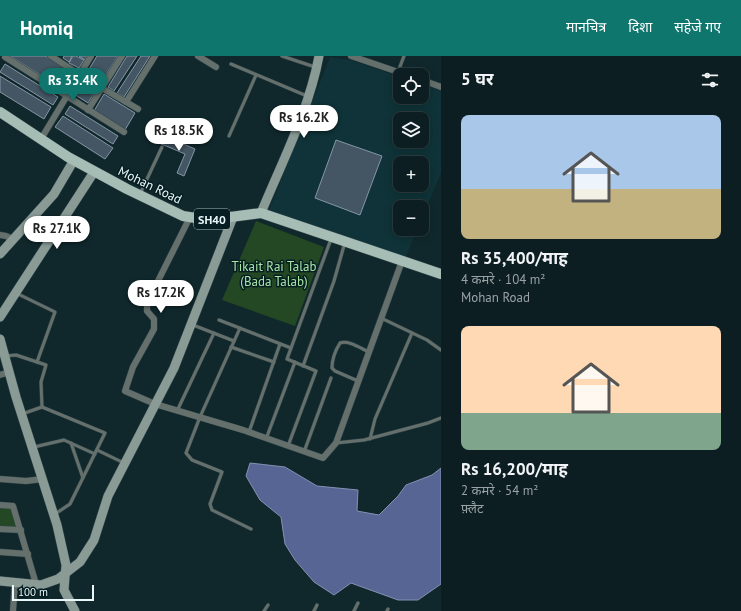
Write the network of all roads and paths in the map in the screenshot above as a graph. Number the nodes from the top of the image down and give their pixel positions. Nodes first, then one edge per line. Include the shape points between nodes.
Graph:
1 (5, 56) edge
2 (51, 56) edge
3 (91, 56) edge
4 (122, 56) edge
5 (155, 56) edge
6 (198, 56) edge
7 (282, 56) edge
8 (319, 56) edge
9 (351, 56) edge
10 (404, 56) edge
11 (361, 58) edge
12 (0, 63) edge
13 (231, 64) dead end
14 (216, 67) dead end
15 (317, 68) junction
16 (400, 68) edge
17 (393, 70) edge
18 (80, 75) junction
19 (256, 75) junction
20 (429, 83) edge
21 (441, 87) edge
22 (102, 88) junction
23 (66, 96) junction
24 (308, 96) junction
25 (126, 102) junction
26 (138, 109) dead end
27 (88, 110) junction
28 (0, 112) edge
29 (124, 132) dead end
30 (229, 136) dead end
31 (41, 140) junction
32 (162, 147) dead end
33 (74, 160) junction
34 (94, 172) junction
35 (139, 195) junction
36 (261, 213) junction
37 (190, 217) junction
38 (232, 217) junction
39 (0, 235) edge
40 (332, 237) junction
41 (13, 239) junction
42 (345, 241) junction
43 (0, 254) edge
44 (402, 261) junction
45 (441, 274) edge
46 (16, 293) junction
47 (0, 317) edge
48 (381, 318) junction
49 (220, 320) dead end
50 (191, 324) junction
51 (240, 328) junction
52 (214, 333) junction
53 (412, 333) junction
54 (0, 339) edge
55 (234, 341) junction
56 (280, 344) junction
57 (231, 347) junction
58 (291, 348) junction
59 (441, 350) edge
60 (369, 352) junction
61 (5, 356) junction
62 (37, 362) junction
63 (274, 362) junction
64 (295, 362) junction
65 (303, 366) junction
66 (10, 372) junction
67 (0, 375) edge
68 (331, 378) dead end
69 (358, 381) junction
70 (155, 404) junction
71 (42, 407) junction
72 (177, 411) junction
73 (22, 414) junction
74 (200, 417) junction
75 (441, 418) edge
76 (249, 432) junction
77 (266, 438) junction
78 (370, 438) junction
79 (71, 443) junction
80 (336, 443) junction
81 (288, 446) junction
82 (33, 448) junction
83 (97, 450) junction
84 (304, 452) junction
85 (95, 454) junction
86 (125, 463) junction
87 (83, 478) junction
88 (43, 479) junction
89 (0, 480) edge
90 (0, 505) edge
91 (54, 514) junction
92 (0, 529) edge
93 (251, 529) dead end
94 (21, 530) junction
95 (0, 552) edge
96 (28, 554) junction
97 (65, 573) junction
98 (0, 581) edge
99 (15, 582) junction
100 (36, 584) junction
101 (358, 603) dead end
102 (268, 605) dead end
103 (317, 605) dead end
104 (73, 610) edge
105 (12, 611) edge
106 (264, 611) edge
107 (314, 611) edge
108 (354, 611) edge

1 - 12 street
1 - 23 street
2 - 18 street
3 - 18 street
4 - 22 street
5 - 25 street
6 - 14 street
7 - 15 lane
8 - 15 street
9 - 11 street
10 - 16 lane
11 - 17 street
13 - 19 lane
15 - 24 street
18 - 23 street
19 - 24 lane
19 - 30 lane
20 - 21 street
22 - 25 street
22 - 27 street
23 - 27 street
23 - 31 street
24 - 36 street
25 - 26 street
27 - 29 street
28 - 31 main road, Mohan Road / SH40
31 - 33 main road, Mohan Road / SH40
32 - 35 lane
33 - 34 main road, Mohan Road / SH40
33 - 41 street via 54,194
34 - 35 main road, Mohan Road / SH40
34 - 46 street
35 - 37 main road, Mohan Road / SH40
36 - 38 main road, Mohan Road / SH40
36 - 40 main road, Mohan Road / SH40
37 - 38 main road, Mohan Road / SH40 via 208,220
37 - 70 street via 147,303 147,311 154,319 154,329 133,367 125,391
38 - 50 street
39 - 41 street
40 - 42 main road, Mohan Road / SH40
40 - 58 lane
41 - 43 street
42 - 44 main road, Mohan Road / SH40
42 - 65 lane via 334,281
44 - 45 main road, Mohan Road / SH40
44 - 48 street
46 - 47 street
46 - 62 lane via 55,312
48 - 53 lane
48 - 60 street
49 - 51 lane
50 - 52 lane
50 - 70 street via 174,368
51 - 55 lane
51 - 56 lane
52 - 55 lane
52 - 72 lane
53 - 59 lane
53 - 78 lane via 375,419
54 - 61 street
55 - 57 lane
56 - 58 lane
56 - 63 lane
57 - 63 lane
57 - 74 lane
58 - 64 lane via 287,359
60 - 69 street
60 - 69 lane via 343,342 335,354 332,368
61 - 62 lane via 16,355
61 - 66 street
62 - 71 lane via 46,365 41,382
63 - 76 lane
64 - 65 lane
64 - 77 lane
65 - 81 lane via 316,371
66 - 67 street
66 - 73 street
68 - 84 lane
69 - 80 street
70 - 72 street
70 - 86 street
71 - 73 lane
71 - 83 lane via 105,433
72 - 74 street
73 - 82 street
74 - 76 street
74 - 93 lane via 186,453 192,460 222,472 210,504 212,510
75 - 78 lane
76 - 77 street
77 - 81 street
78 - 80 lane
79 - 82 lane via 64,440
79 - 85 lane
79 - 87 lane
80 - 84 street via 323,458
81 - 84 street
82 - 88 street
83 - 85 lane
83 - 86 lane
85 - 87 lane
86 - 97 street via 108,496 94,540 80,562
87 - 91 lane via 70,504
88 - 89 street
88 - 91 street
90 - 94 street via 14,506
91 - 97 street via 64,552
92 - 94 street
94 - 96 street
95 - 96 street
96 - 100 street
97 - 100 street via 58,580
97 - 104 street via 64,590
98 - 99 street
99 - 100 street
99 - 105 street
101 - 108 lane
102 - 106 lane
103 - 107 lane

